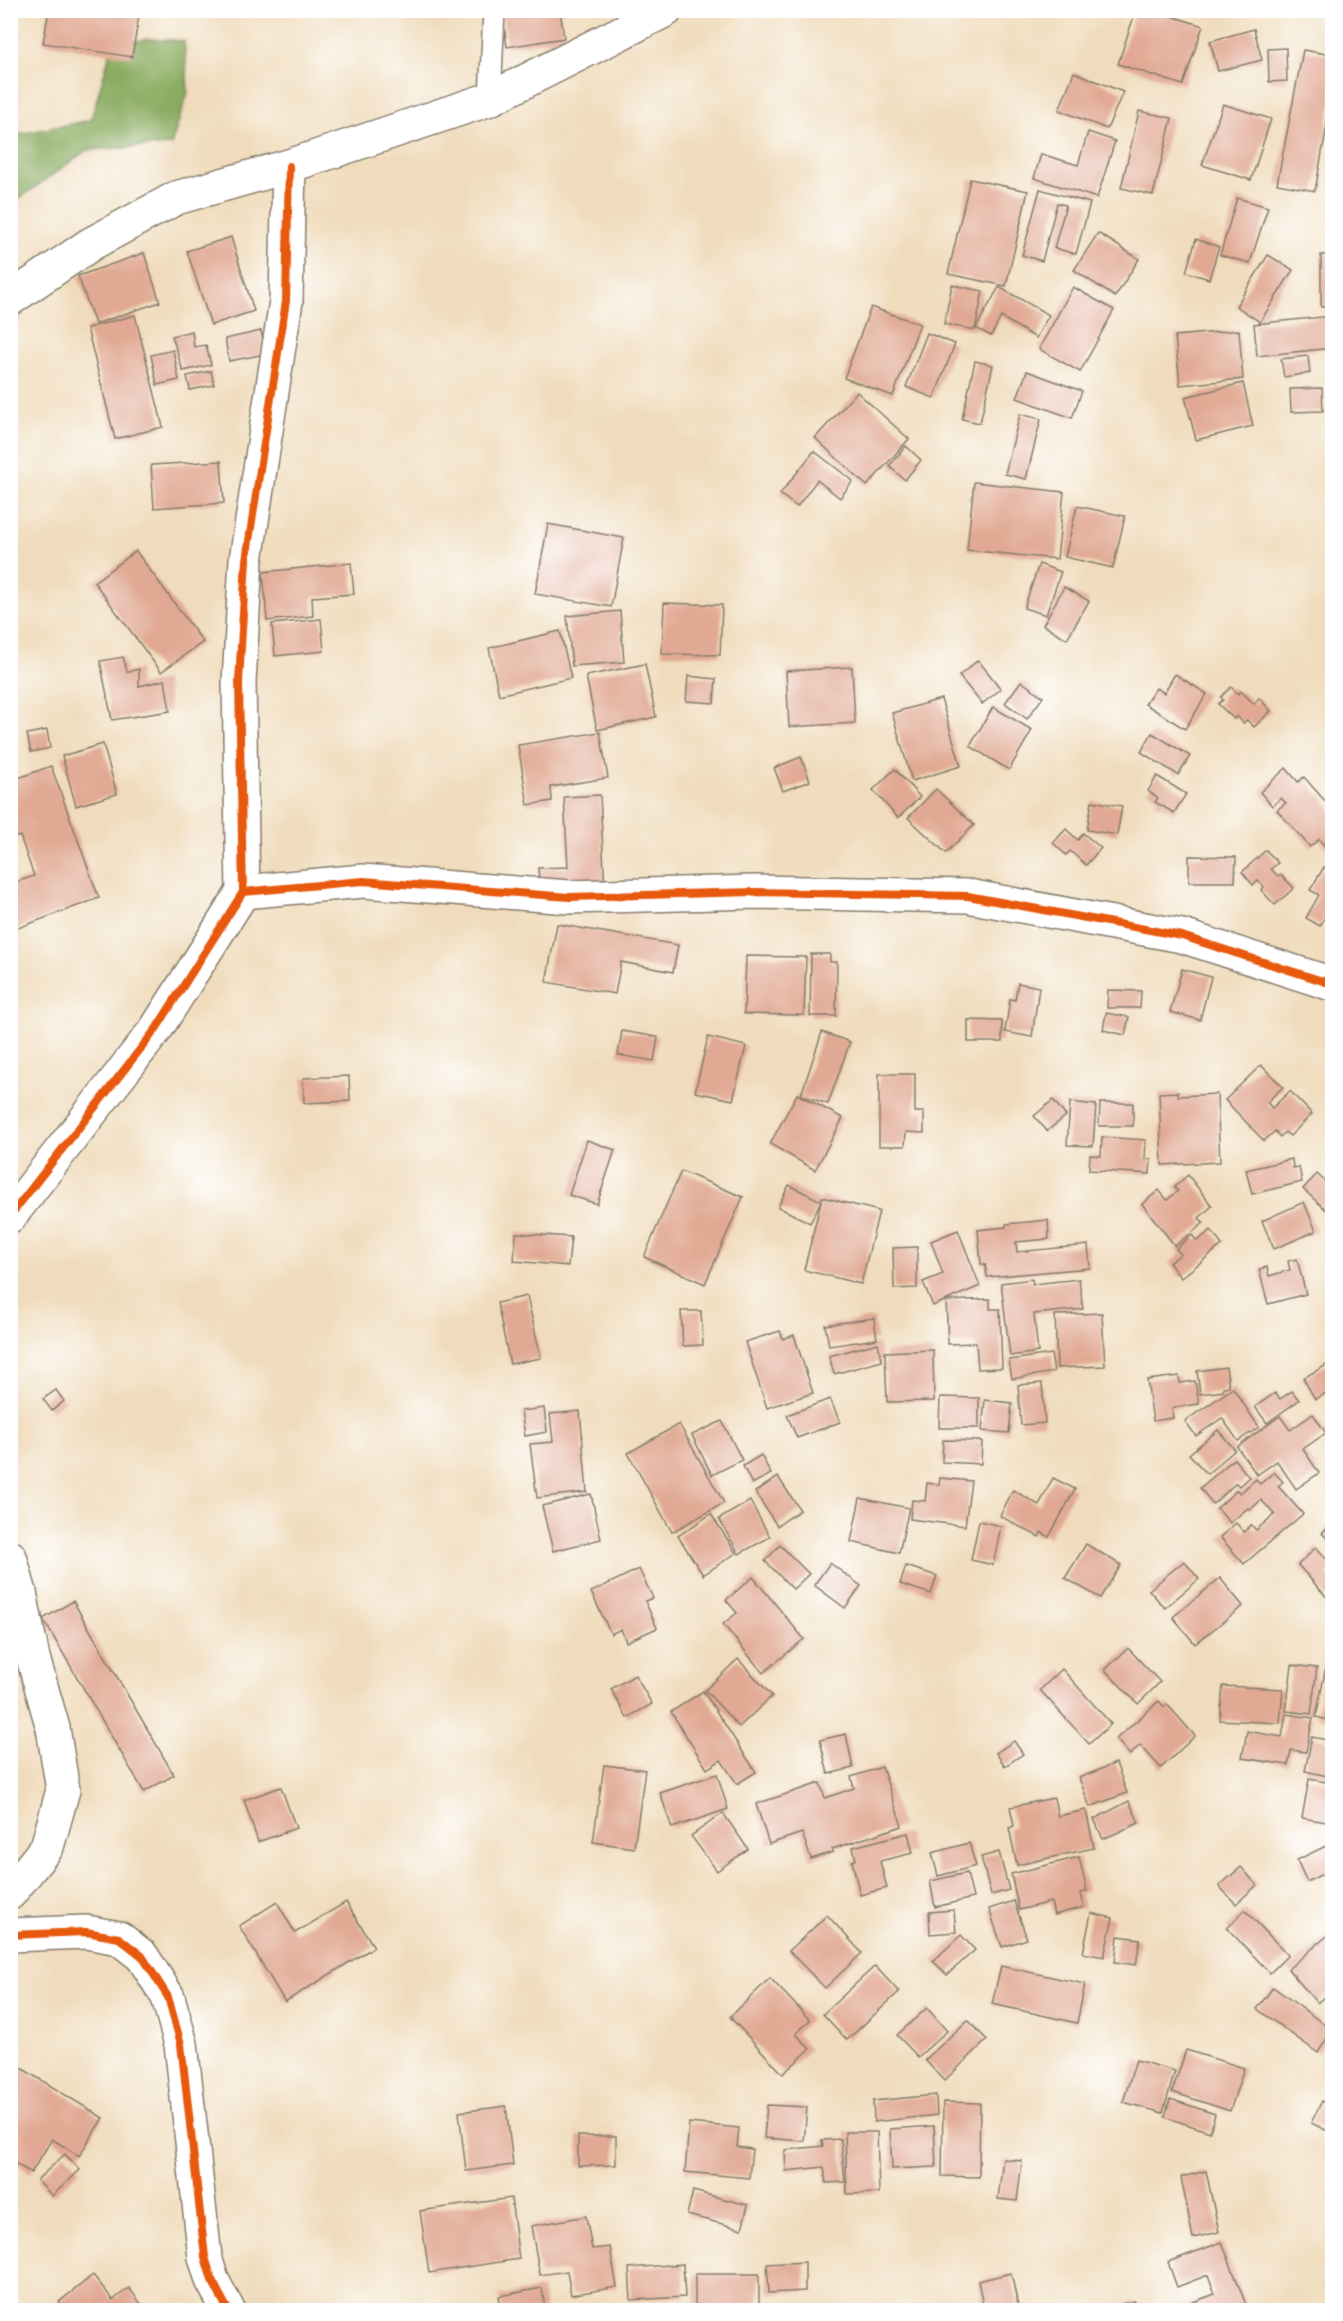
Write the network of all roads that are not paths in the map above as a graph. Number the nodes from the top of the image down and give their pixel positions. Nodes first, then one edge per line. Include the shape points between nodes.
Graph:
1 (494, 10) edge
2 (666, 10) edge
3 (490, 99) junction
4 (289, 166) junction
5 (10, 299) edge
6 (243, 892) junction
7 (1332, 984) edge
8 (10, 1216) edge
9 (10, 1557) edge
10 (10, 1893) edge
11 (10, 1935) edge
12 (228, 2310) edge

1 - 3 lane
2 - 3 street
3 - 4 street
4 - 5 street via 176,198 91,244
4 - 6 street via 286,302 246,560 239,682
6 - 7 street via 363,881 569,897 754,892 968,896 1182,936
6 - 8 street via 156,1029
9 - 10 street via 53,1728 63,1790 47,1847
11 - 12 street via 86,1932 119,1938 142,1956 168,1997 181,2044 205,2258

